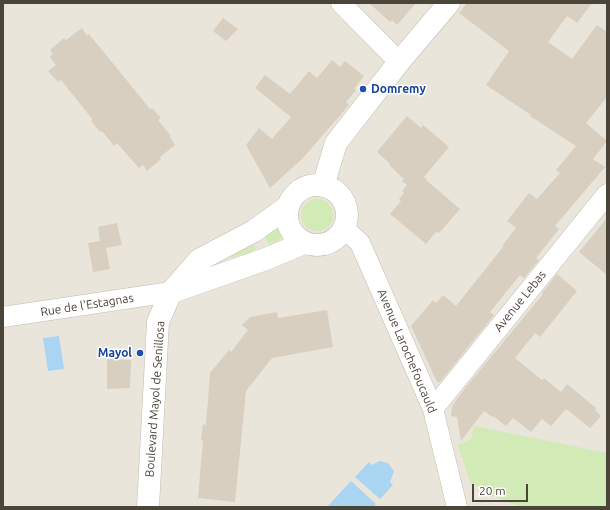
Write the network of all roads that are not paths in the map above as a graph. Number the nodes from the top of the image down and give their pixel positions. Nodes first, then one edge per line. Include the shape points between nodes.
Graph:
1 (341, 3) edge
2 (449, 3) edge
3 (399, 62) junction
4 (323, 186) junction
5 (607, 194) edge
6 (287, 207) junction
7 (344, 228) junction
8 (304, 243) junction
9 (170, 292) junction
10 (3, 317) edge
11 (433, 409) junction
12 (148, 507) edge
13 (457, 507) edge

1 - 3 street
2 - 3 street
3 - 4 street via 336,143
4 - 6 street via 314,185 301,189
4 - 7 street via 332,189 344,202 347,220
5 - 11 street, Avenue Lebas
6 - 8 street via 291,232
6 - 9 street, Boulevard Mayol de Senillosa via 254,231 199,260
7 - 8 street via 331,242 323,245
7 - 11 street, Avenue Larochefoucauld via 360,243
8 - 9 street
9 - 10 street, Rue de l'Estagnas
9 - 12 street, Boulevard Mayol de Senillosa via 158,322
11 - 13 street, Avenue Larochefoucauld

